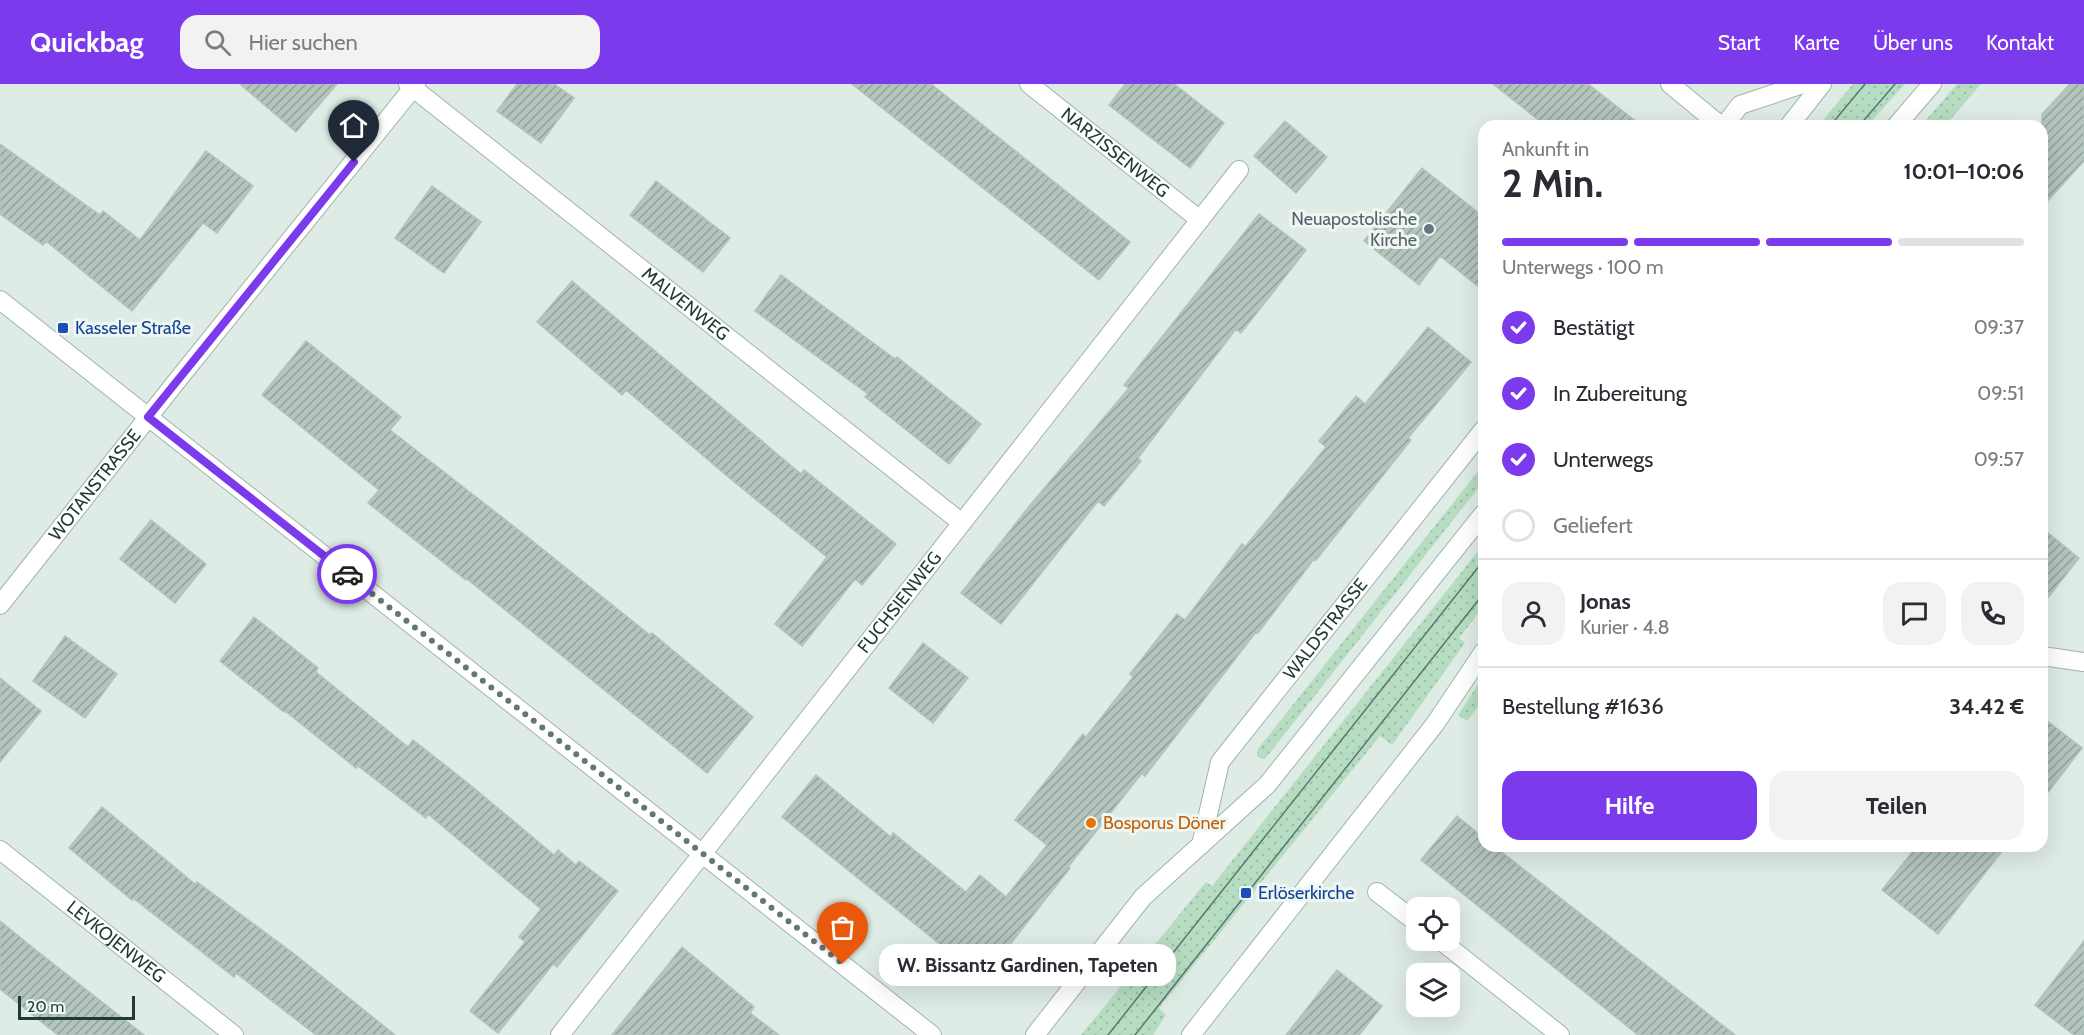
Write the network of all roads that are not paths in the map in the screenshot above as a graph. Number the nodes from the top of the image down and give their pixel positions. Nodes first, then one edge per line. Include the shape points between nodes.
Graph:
1 (1029, 84) edge
2 (1670, 84) edge
3 (1803, 84) edge
4 (1822, 84) edge
5 (1932, 84) edge
6 (412, 85) edge
7 (1715, 120) edge
8 (1728, 120) edge
9 (1794, 120) edge
10 (1901, 120) edge
11 (1239, 170) dead end
12 (1200, 220) junction
13 (0, 300) edge
14 (148, 417) junction
15 (1478, 437) edge
16 (1478, 521) edge
17 (962, 523) junction
18 (0, 605) edge
19 (2048, 657) edge
20 (1478, 660) edge
21 (2084, 662) edge
22 (1201, 845) junction
23 (0, 850) edge
24 (702, 854) junction
25 (1377, 892) dead end
26 (1406, 914) edge
27 (1454, 951) edge
28 (234, 1035) edge
29 (560, 1035) edge
30 (932, 1035) edge
31 (1035, 1035) edge
32 (1191, 1035) edge
33 (1560, 1035) edge

1 - 12 street, NARZISSENWEG
2 - 7 street
3 - 8 street via 1740,105
4 - 9 street
5 - 10 street
6 - 14 street, WOTANSTRASSE
6 - 17 street, MALVENWEG
11 - 12 street, FUCHSIENWEG
12 - 17 street, FUCHSIENWEG
13 - 14 street
14 - 18 street, WOTANSTRASSE
14 - 24 street
15 - 22 street, WALDSTRASSE via 1220,762
16 - 22 street via 1267,785
17 - 24 street, FUCHSIENWEG
19 - 21 street
20 - 32 street via 1435,724
22 - 31 street via 1143,897
23 - 28 street, LEVKOJENWEG
24 - 29 street, FUCHSIENWEG
24 - 30 street
25 - 26 street
27 - 33 street

